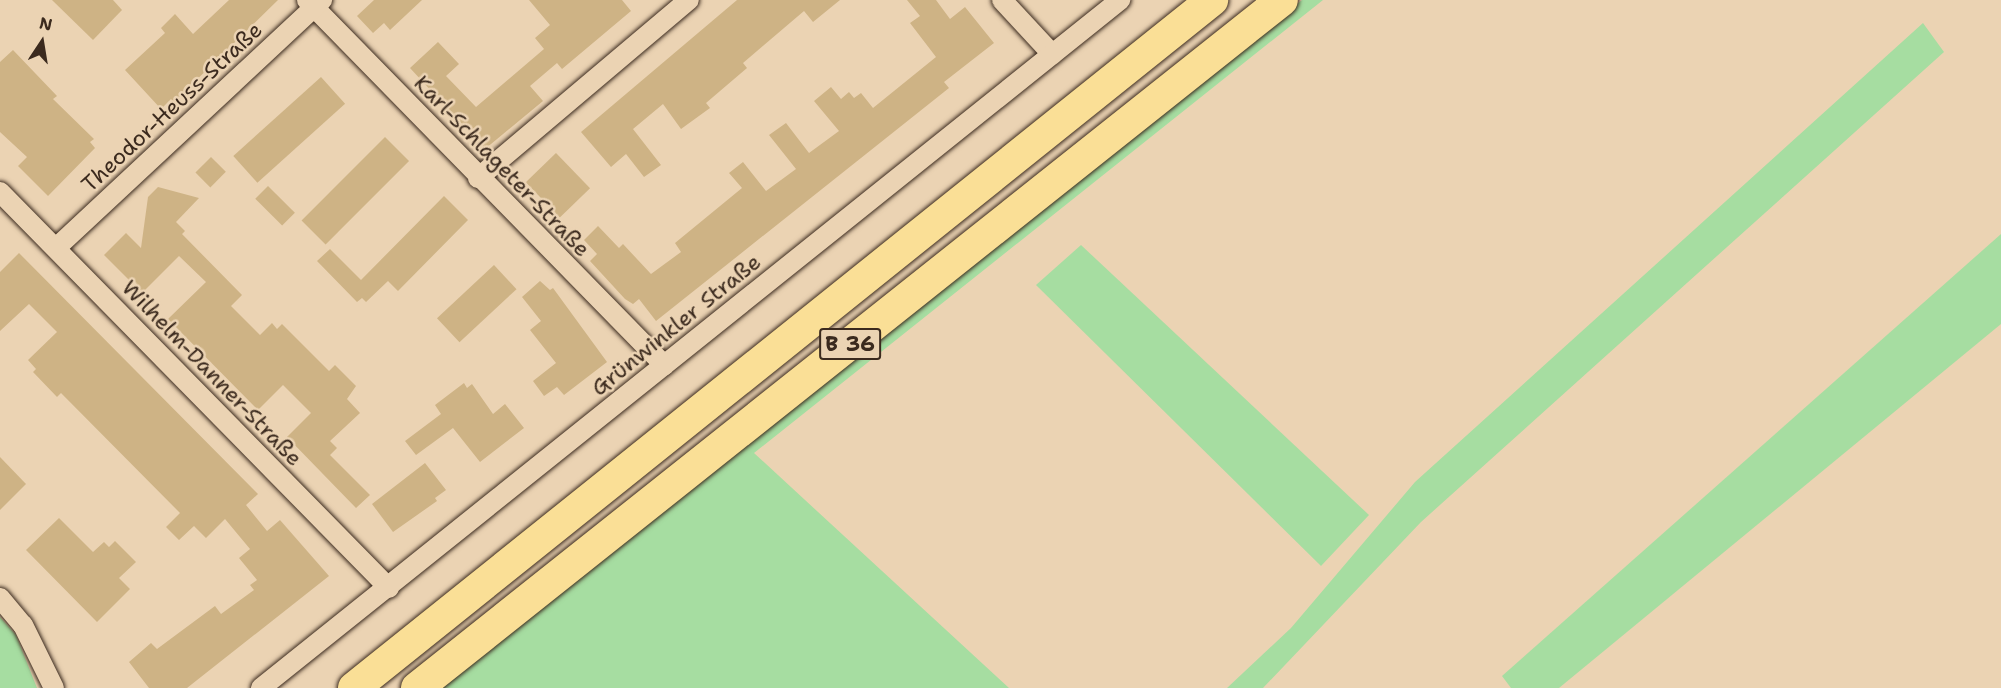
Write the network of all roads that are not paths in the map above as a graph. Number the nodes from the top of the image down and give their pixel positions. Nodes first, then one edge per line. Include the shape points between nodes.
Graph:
1 (689, 0) edge
2 (1002, 0) edge
3 (1120, 0) edge
4 (1212, 0) edge
5 (1282, 0) edge
6 (314, 2) edge
7 (1052, 54) junction
8 (478, 178) junction
9 (0, 192) edge
10 (56, 249) junction
11 (664, 365) junction
12 (389, 588) junction
13 (0, 598) edge
14 (54, 688) edge
15 (261, 688) edge
16 (354, 688) edge
17 (417, 688) edge

1 - 8 street
2 - 7 street
3 - 7 street, Grünwinkler Straße
4 - 16 main road, B 36
5 - 17 main road, B 36
6 - 8 street, Karl-Schlageter-Straße
6 - 10 street, Theodor-Heuss-Straße
7 - 11 street, Grünwinkler Straße
8 - 11 street, Karl-Schlageter-Straße
9 - 10 street, Wilhelm-Danner-Straße
10 - 12 street, Wilhelm-Danner-Straße
11 - 12 street, Grünwinkler Straße
12 - 15 street, Grünwinkler Straße
13 - 14 street via 23,625

